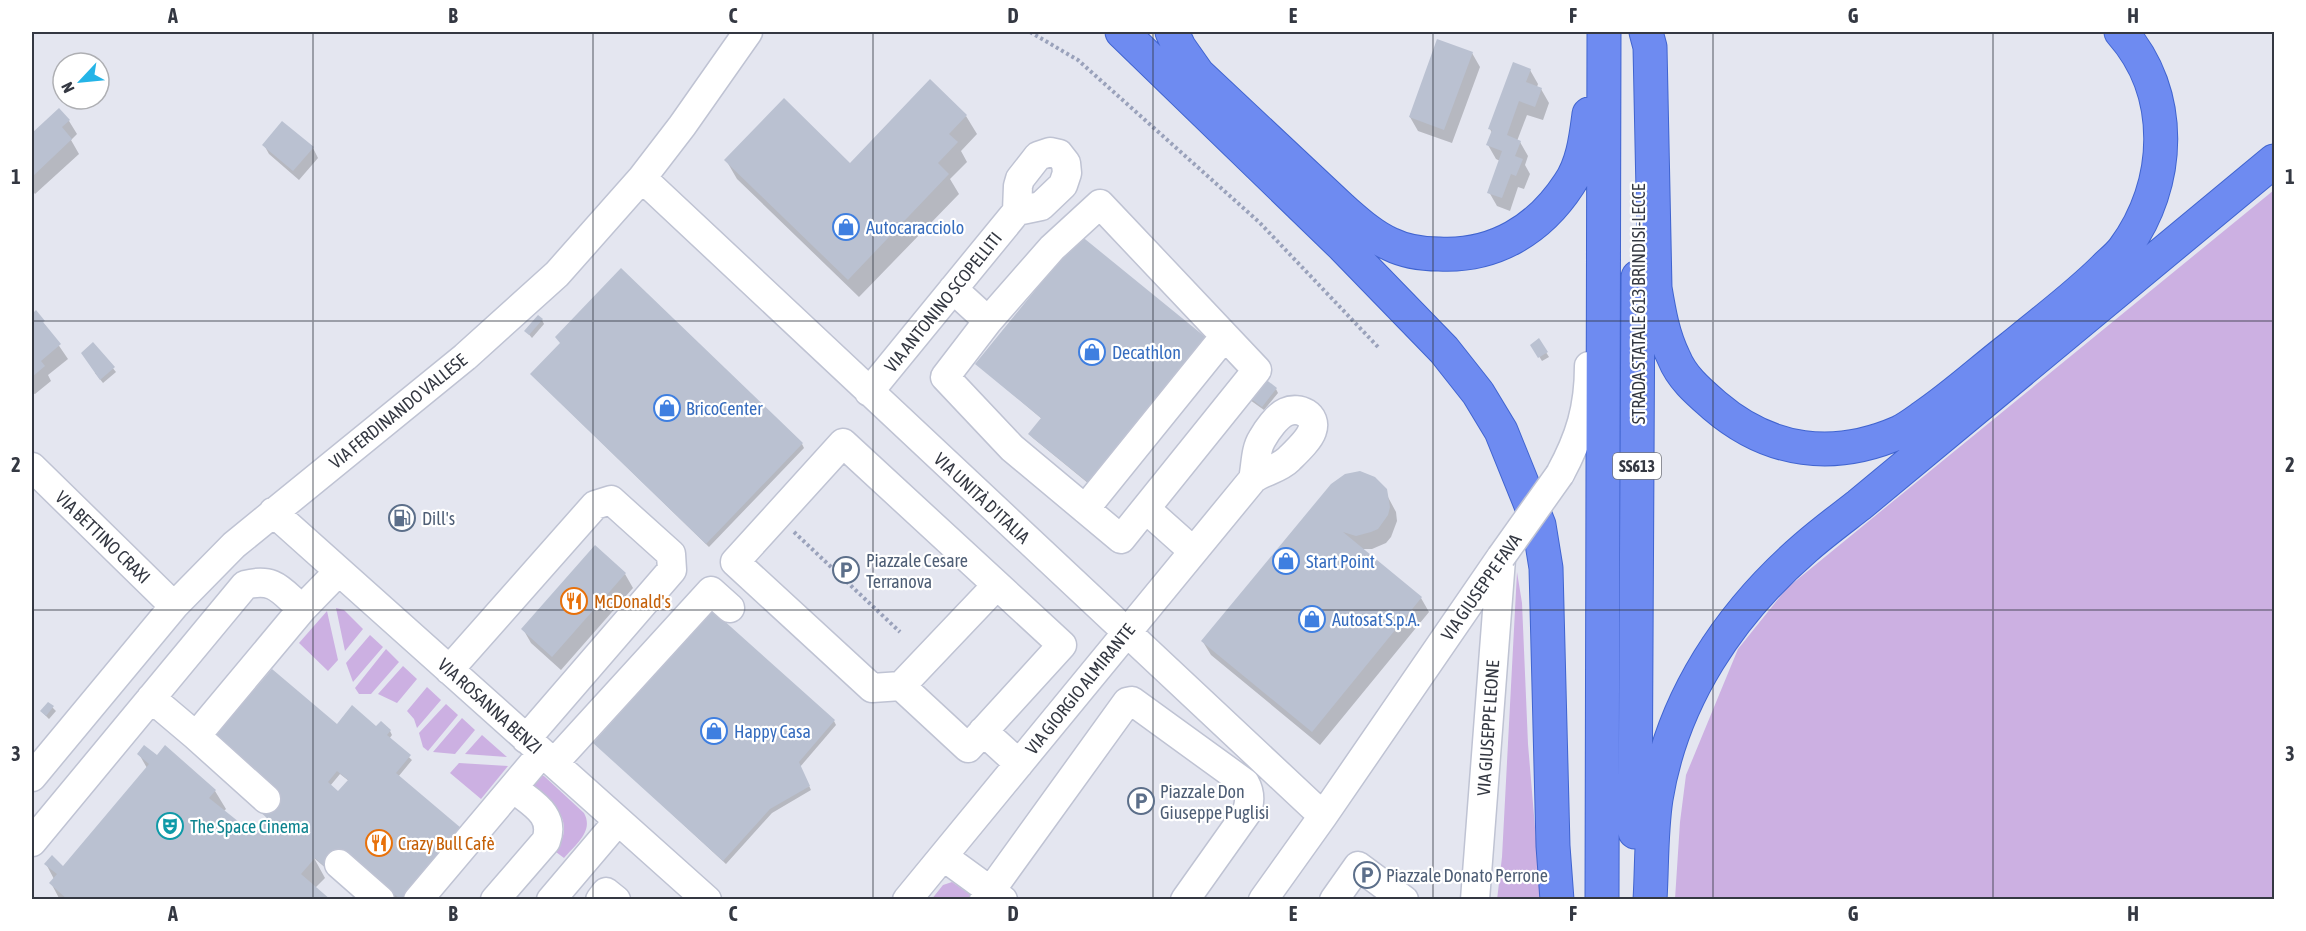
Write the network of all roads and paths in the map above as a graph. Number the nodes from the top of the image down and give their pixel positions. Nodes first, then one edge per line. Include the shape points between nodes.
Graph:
1 (748, 32) edge
2 (1030, 32) edge
3 (1122, 32) edge
4 (1172, 32) edge
5 (1592, 32) edge
6 (1604, 32) edge
7 (1638, 32) edge
8 (1646, 32) edge
9 (2121, 32) edge
10 (2274, 161) edge
11 (642, 178) junction
12 (1017, 211) dead end
13 (1604, 239) junction
14 (953, 289) junction
15 (988, 321) junction
16 (1224, 337) junction
17 (1380, 348) dead end
18 (869, 392) junction
19 (32, 467) edge
20 (1253, 479) dead end
21 (1084, 509) junction
22 (1146, 509) junction
23 (273, 512) junction
24 (777, 516) junction
25 (1193, 552) junction
26 (1501, 557) junction
27 (339, 571) junction
28 (997, 585) junction
29 (174, 606) junction
30 (730, 608) dead end
31 (302, 609) junction
32 (900, 632) dead end
33 (1126, 633) junction
34 (449, 670) junction
35 (901, 686) junction
36 (151, 698) junction
37 (1011, 700) junction
38 (983, 731) junction
39 (1046, 731) junction
40 (196, 736) junction
41 (541, 752) junction
42 (1019, 764) junction
43 (32, 777) edge
44 (513, 788) junction
45 (267, 799) dead end
46 (1323, 816) junction
47 (618, 820) junction
48 (32, 842) edge
49 (944, 857) junction
50 (339, 864) dead end
51 (993, 897) edge
52 (380, 900) edge
53 (418, 900) edge
54 (495, 900) edge
55 (551, 900) edge
56 (600, 900) edge
57 (616, 900) edge
58 (707, 900) edge
59 (907, 900) edge
60 (1185, 900) edge
61 (1263, 900) edge
62 (1334, 900) edge
63 (1404, 900) edge
64 (1475, 900) edge
65 (1557, 900) edge
66 (1602, 900) edge
67 (1635, 900) edge
68 (1650, 900) edge

1 - 11 street, VIA FERDINANDO VALLESE
2 - 17 path via 1078,60 1260,223
3 - 65 highway via 1437,342 1478,393 1502,431 1539,525 1546,568
4 - 5 highway via 1198,74 1365,229 1390,245 1423,254 1460,255 1494,248 1524,232 1571,183 1584,147 1589,113
6 - 13 highway, STRADA STATALE 613 BRINDISI-LECCE / SS613
7 - 67 highway, STRADA STATALE 613 BRINDISI-LECCE / SS613
8 - 9 highway via 1650,47 1655,288 1674,360 1694,388 1753,432 1788,446 1827,450 1867,444 1919,420 2091,282 2124,249 2145,213 2159,172 2162,128 2153,83 2133,45
10 - 68 highway via 1804,548 1755,597 1723,635 1677,721 1656,800
11 - 18 street, VIA UNITÀ D'ITALIA
11 - 23 street, VIA FERDINANDO VALLESE via 557,274 465,357
12 - 14 street, VIA ANTONINO SCOPELLITI
13 - 26 street, VIA GIUSEPPE FAVA, bridge via 1590,306 1585,420 1560,474
13 - 66 highway, STRADA STATALE 613 BRINDISI-LECCE / SS613
14 - 15 street
14 - 18 street, VIA ANTONINO SCOPELLITI
15 - 16 street via 1052,248 1100,204
15 - 21 street via 945,377 1012,448
16 - 21 street
16 - 22 street via 1257,370
18 - 33 street, VIA UNITÀ D'ITALIA
19 - 29 street, VIA BETTINO CRAXI
20 - 25 street, VIA GIORGIO ALMIRANTE
21 - 22 street via 1121,539
22 - 25 street
23 - 27 street, VIA ROSANNA BENZI
23 - 29 street, VIA FERDINANDO VALLESE
24 - 28 street via 843,443
24 - 32 path
24 - 35 street via 735,562 872,688
25 - 33 street, VIA GIORGIO ALMIRANTE
26 - 46 street, VIA GIUSEPPE FAVA
26 - 64 street, VIA GIUSEPPE LEONE
27 - 31 street
27 - 34 street, VIA ROSANNA BENZI
28 - 35 street
28 - 37 street via 1062,645
29 - 43 street, VIA FERDINANDO VALLESE
30 - 41 street via 711,591
31 - 36 street via 272,584 260,581 245,585
31 - 40 street
33 - 39 street, VIA GIORGIO ALMIRANTE
33 - 46 street, VIA UNITÀ D'ITALIA
34 - 41 street, VIA ROSANNA BENZI
34 - 41 street via 595,506 611,500 671,554 672,570
35 - 38 street via 968,748
36 - 40 street
36 - 48 street
37 - 38 street
37 - 39 street
38 - 42 street
39 - 42 street, VIA GIORGIO ALMIRANTE
40 - 45 street
41 - 44 street
41 - 47 street, VIA ROSANNA BENZI
42 - 49 street, VIA GIORGIO ALMIRANTE
44 - 53 street
44 - 54 street via 542,812 550,830 546,841
46 - 61 street, VIA GIUSEPPE FAVA
47 - 55 street
47 - 58 street, VIA ROSANNA BENZI
49 - 51 street
49 - 59 street, VIA GIORGIO ALMIRANTE
50 - 52 street
51 - 60 street via 1127,702 1132,701 1248,789 1246,814
56 - 57 street via 606,891
62 - 63 street via 1358,866

